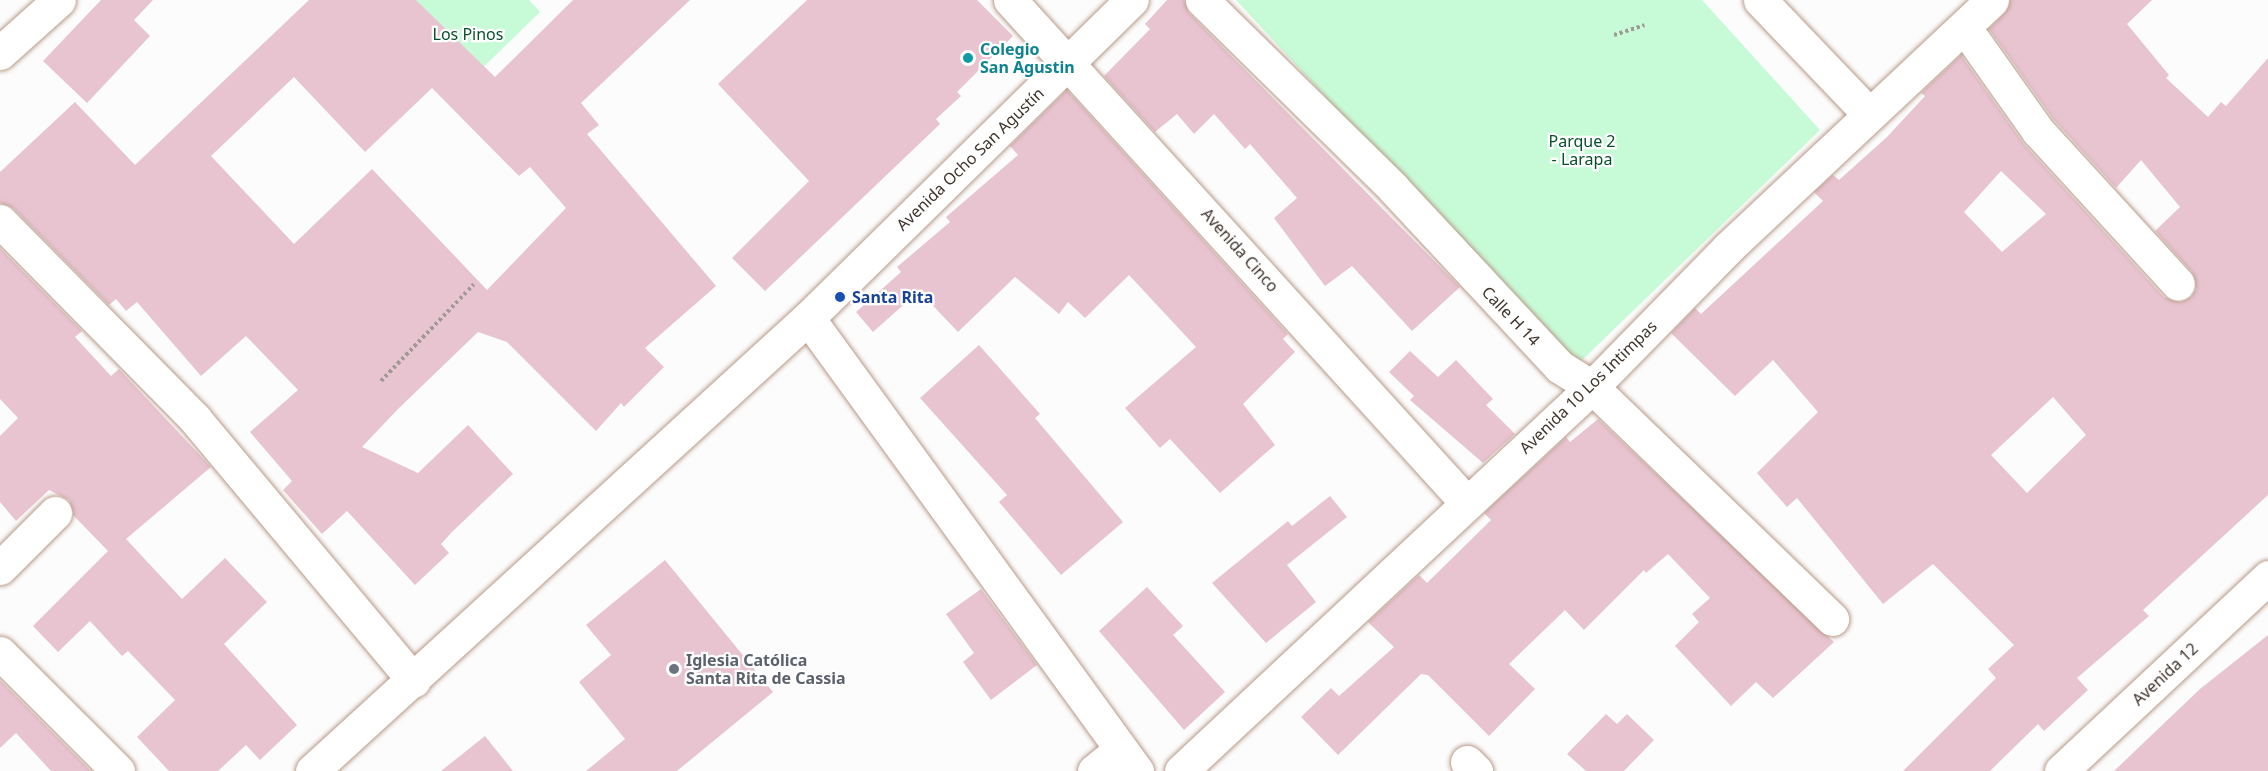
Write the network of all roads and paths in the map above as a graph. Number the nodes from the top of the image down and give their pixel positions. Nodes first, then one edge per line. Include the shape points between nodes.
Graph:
1 (59, 0) edge
2 (1010, 0) edge
3 (1132, 0) edge
4 (1202, 0) edge
5 (1760, 0) edge
6 (1987, 1) edge
7 (1644, 25) dead end
8 (1965, 28) junction
9 (1614, 35) dead end
10 (0, 52) edge
11 (1070, 62) junction
12 (1869, 114) junction
13 (0, 221) edge
14 (474, 284) dead end
15 (2178, 284) dead end
16 (808, 318) junction
17 (381, 381) dead end
18 (1592, 387) junction
19 (1466, 502) junction
20 (55, 513) dead end
21 (0, 568) edge
22 (2262, 596) edge
23 (1832, 620) dead end
24 (0, 653) edge
25 (414, 681) junction
26 (1117, 764) edge
27 (118, 771) edge
28 (312, 771) edge
29 (1181, 771) edge
30 (2061, 771) edge

1 - 10 street
2 - 11 street, Avenida Cinco
3 - 11 street, Avenida Ocho San Agustín
4 - 18 street, Calle H 14 via 1393,188 1560,368
5 - 12 street
6 - 8 street, Avenida 10 Los Intimpas
7 - 9 path
8 - 12 street, Avenida 10 Los Intimpas
8 - 15 street via 2038,131
11 - 16 street, Avenida Ocho San Agustín
11 - 19 street, Avenida Cinco
12 - 18 street, Avenida 10 Los Intimpas via 1728,248
13 - 25 street via 195,419
14 - 17 path
16 - 25 street, Avenida Ocho San Agustín
16 - 26 street
18 - 19 street, Avenida 10 Los Intimpas
18 - 23 street, Calle H 14
19 - 29 street, Avenida 10 Los Intimpas
20 - 21 street
22 - 30 street, Avenida 12
24 - 27 street
25 - 28 street, Avenida Ocho San Agustín

